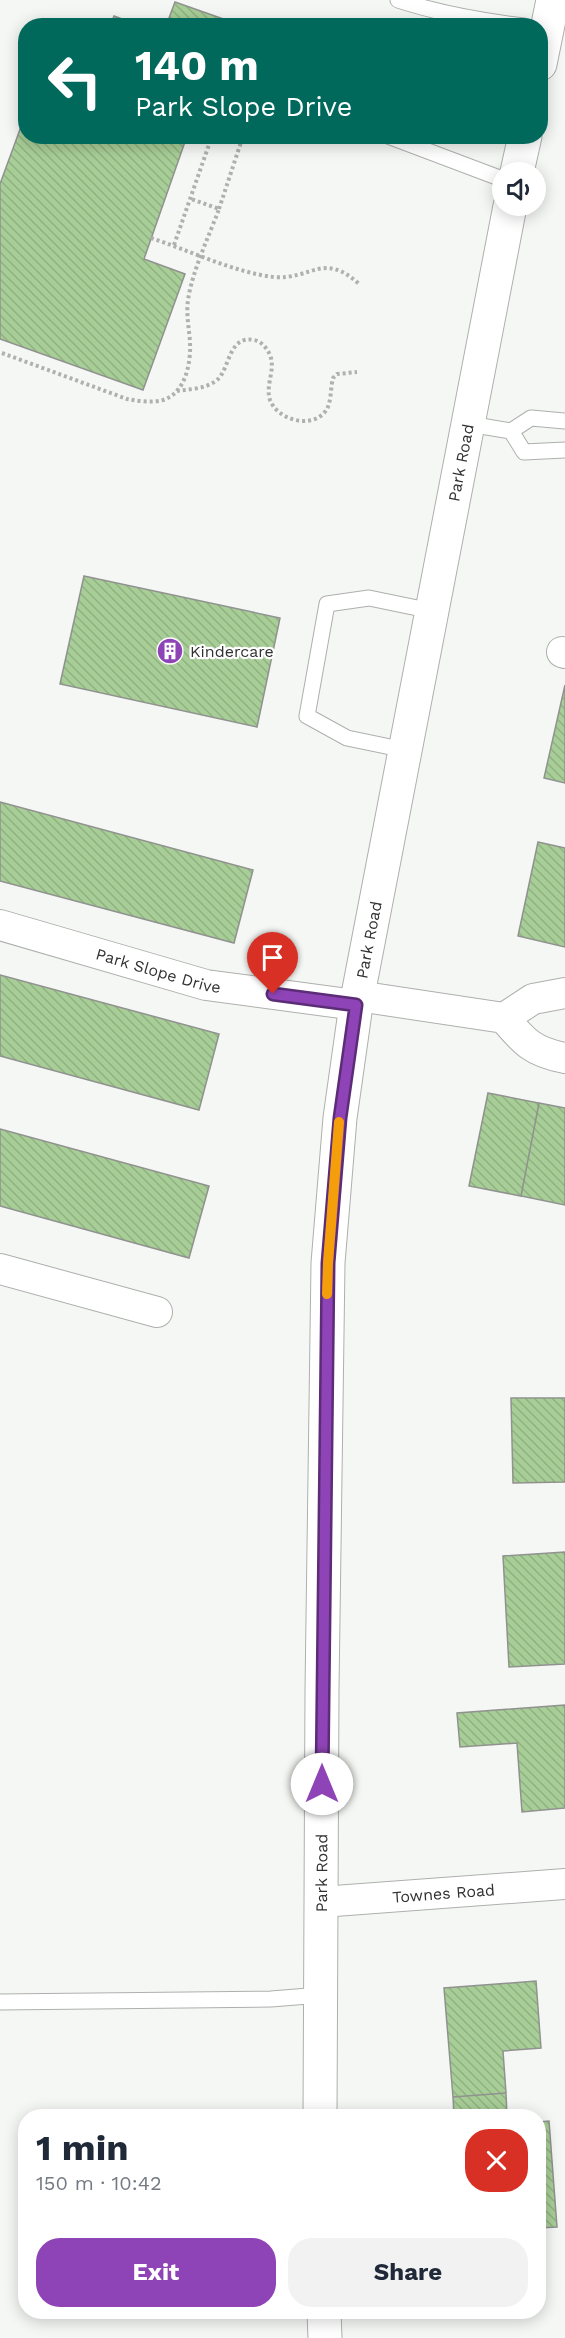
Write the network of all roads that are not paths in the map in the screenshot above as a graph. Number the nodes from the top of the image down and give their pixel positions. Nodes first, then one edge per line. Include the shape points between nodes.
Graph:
1 (398, 0) edge
2 (502, 18) edge
3 (409, 144) edge
4 (523, 144) edge
5 (519, 162) edge
6 (492, 175) edge
7 (508, 216) edge
8 (565, 421) edge
9 (469, 424) junction
10 (511, 431) junction
11 (565, 450) edge
12 (432, 611) junction
13 (405, 750) junction
14 (0, 925) edge
15 (565, 993) edge
16 (357, 1000) junction
17 (504, 1018) junction
18 (565, 1058) edge
19 (0, 1269) edge
20 (157, 1312) dead end
21 (565, 1884) edge
22 (321, 1902) junction
23 (321, 1995) junction
24 (0, 2002) edge
25 (320, 2109) edge
26 (324, 2319) edge
27 (325, 2338) edge

1 - 2 lane via 464,16
3 - 6 lane
4 - 5 main road
7 - 9 main road, Park Road
8 - 10 lane via 531,418
9 - 10 lane
9 - 12 main road, Park Road
10 - 11 lane via 524,452
12 - 13 main road, Park Road
12 - 13 lane via 369,598 327,604 307,716 347,738
13 - 16 main road, Park Road
14 - 16 street, Park Slope Drive via 206,985
15 - 17 street via 533,999
16 - 17 street, Park Slope Drive
16 - 22 main road, Park Road via 340,1118 328,1263
17 - 18 street via 523,1041 547,1055
19 - 20 street
21 - 22 street, Townes Road
22 - 23 main road, Park Road
23 - 24 lane
23 - 25 main road, Park Road
26 - 27 main road

